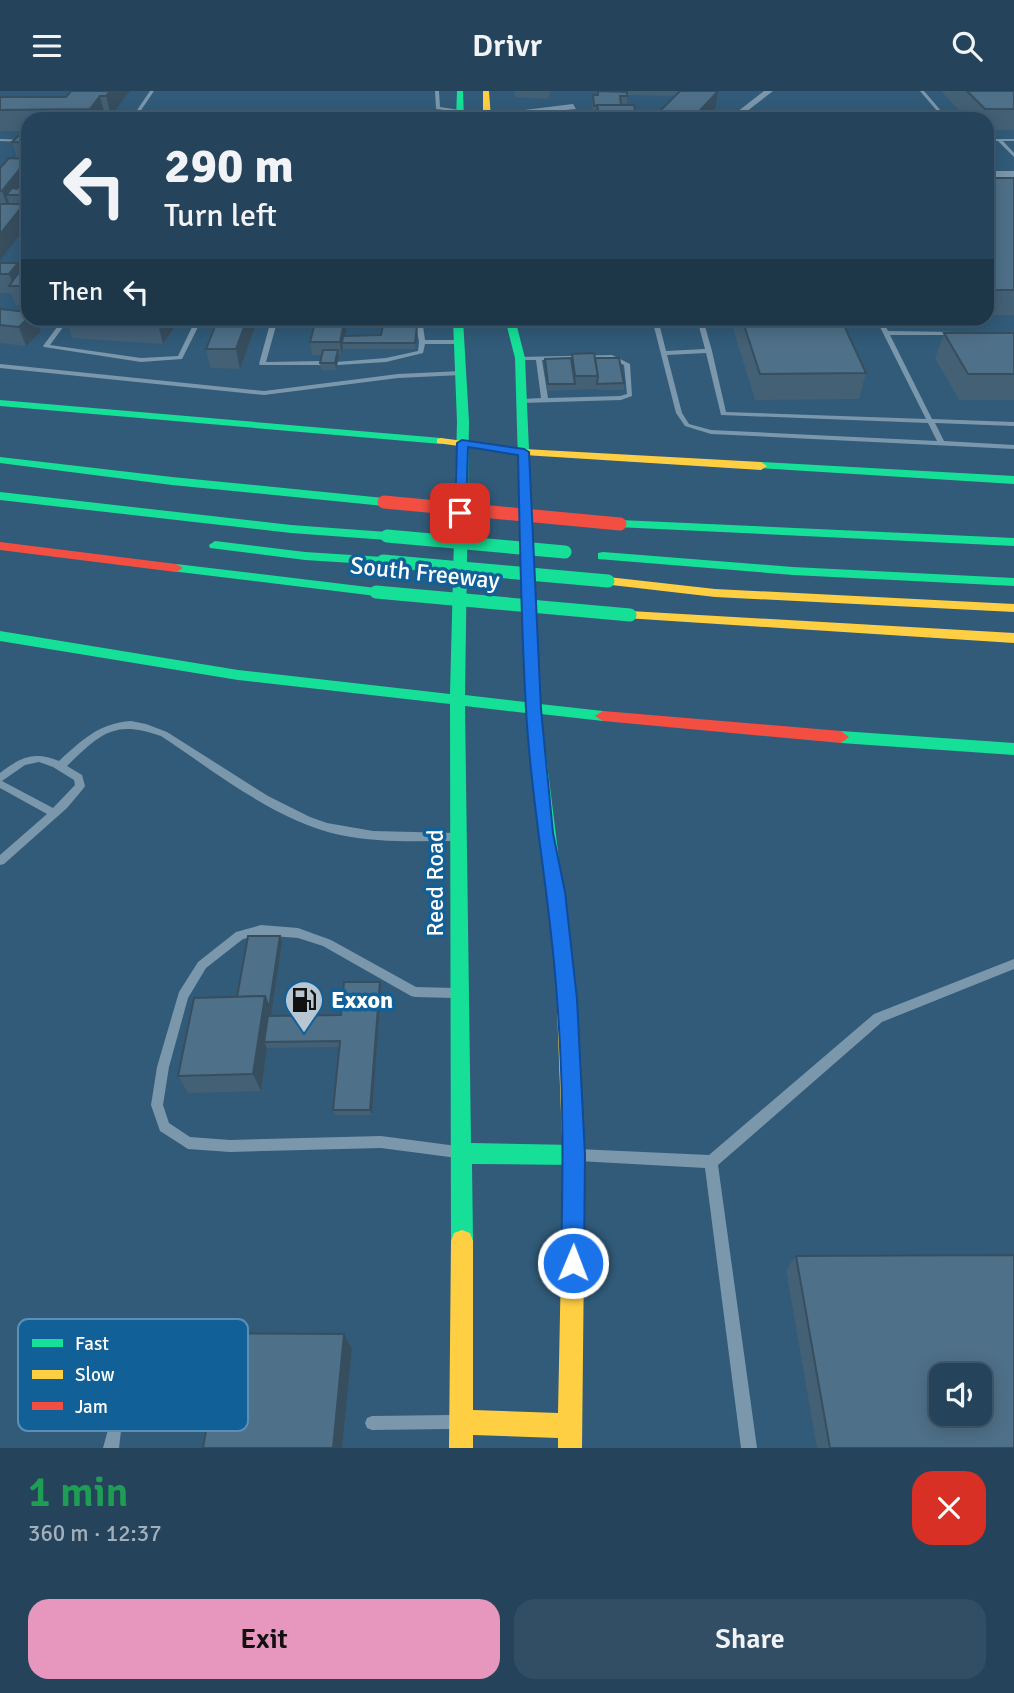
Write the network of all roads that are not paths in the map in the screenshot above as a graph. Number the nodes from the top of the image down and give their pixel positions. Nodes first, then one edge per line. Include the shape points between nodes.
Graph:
1 (152, 91) edge
2 (437, 91) edge
3 (460, 91) edge
4 (486, 91) edge
5 (576, 91) edge
6 (769, 91) edge
7 (922, 91) edge
8 (138, 112) edge
9 (451, 112) edge
10 (460, 112) edge
11 (487, 112) edge
12 (573, 112) edge
13 (741, 112) edge
14 (940, 112) edge
15 (994, 140) edge
16 (999, 140) junction
17 (1014, 140) edge
18 (0, 141) edge
19 (21, 141) edge
20 (1014, 156) edge
21 (994, 174) edge
22 (1014, 174) edge
23 (61, 326) edge
24 (196, 326) edge
25 (273, 326) edge
26 (421, 326) edge
27 (458, 326) edge
28 (512, 326) edge
29 (658, 326) edge
30 (702, 326) edge
31 (882, 326) edge
32 (886, 333) junction
33 (963, 333) edge
34 (422, 342) junction
35 (459, 342) junction
36 (709, 351) junction
37 (664, 353) junction
38 (520, 358) junction
39 (539, 358) junction
40 (323, 363) edge
41 (338, 363) edge
42 (0, 366) edge
43 (461, 373) junction
44 (545, 400) junction
45 (522, 401) junction
46 (0, 404) edge
47 (930, 422) junction
48 (1014, 423) edge
49 (462, 443) junction
50 (941, 443) junction
51 (1014, 447) edge
52 (524, 452) junction
53 (0, 460) edge
54 (1014, 480) edge
55 (0, 496) edge
56 (194, 542) dead end
57 (1014, 542) edge
58 (0, 546) edge
59 (1014, 582) edge
60 (1014, 608) edge
61 (0, 636) edge
62 (1014, 638) edge
63 (457, 700) junction
64 (533, 709) junction
65 (1014, 749) edge
66 (60, 766) junction
67 (0, 778) edge
68 (0, 784) edge
69 (54, 813) junction
70 (458, 837) junction
71 (0, 861) edge
72 (1014, 964) edge
73 (458, 993) junction
74 (463, 1153) junction
75 (574, 1155) junction
76 (711, 1162) junction
77 (461, 1422) junction
78 (372, 1423) dead end
79 (570, 1426) junction
80 (114, 1431) dead end
81 (111, 1448) edge
82 (461, 1448) edge
83 (569, 1448) edge
84 (749, 1448) edge

1 - 8 lane
2 - 9 lane via 438,108
3 - 10 main road
4 - 11 main road
5 - 12 street
6 - 13 street
7 - 14 lane
15 - 16 lane
16 - 17 lane
16 - 20 lane
18 - 19 lane
21 - 22 street
23 - 24 lane via 46,346 156,361 180,358
25 - 40 lane via 262,364
26 - 34 lane
27 - 35 main road, Reed Road
28 - 38 main road
29 - 37 lane
30 - 36 lane
31 - 32 lane
32 - 33 lane
32 - 47 lane
34 - 35 lane
34 - 41 lane via 421,352 386,361
35 - 43 main road, Reed Road
36 - 37 lane
36 - 47 lane via 723,414
37 - 50 lane via 687,425 711,432
38 - 39 lane
38 - 45 main road
39 - 44 lane
39 - 44 lane via 622,360 627,363 632,390 621,398
42 - 43 lane via 264,393
43 - 49 main road, Reed Road
44 - 45 lane
45 - 52 main road
46 - 49 main road
47 - 48 lane
47 - 50 lane
49 - 52 main road
49 - 63 main road, Reed Road
50 - 51 lane
52 - 54 main road
52 - 64 main road
53 - 57 main road, bridge via 620,524
55 - 59 main road, bridge via 291,529 589,555
56 - 60 main road, bridge via 715,593
58 - 62 main road, South Freeway, bridge via 376,592 630,615
61 - 63 main road via 107,657
63 - 64 main road
63 - 70 main road, Reed Road
64 - 65 main road
64 - 75 main road via 566,986
66 - 67 lane via 42,757 30,758
66 - 69 lane via 79,778 80,786
66 - 70 lane via 99,730 146,726 276,804 325,827 374,835
68 - 69 lane
69 - 71 lane
70 - 73 main road, Reed Road
72 - 76 lane via 878,1018
73 - 74 main road, Reed Road
73 - 74 lane via 415,992 327,943 298,933 261,930 240,935 202,965 183,996 157,1105 164,1127 188,1143 381,1142
74 - 75 main road
74 - 77 main road, Reed Road
75 - 76 lane
75 - 79 main road
76 - 84 lane
77 - 78 lane
77 - 79 main road
77 - 82 main road, Reed Road
79 - 83 main road
80 - 81 lane

